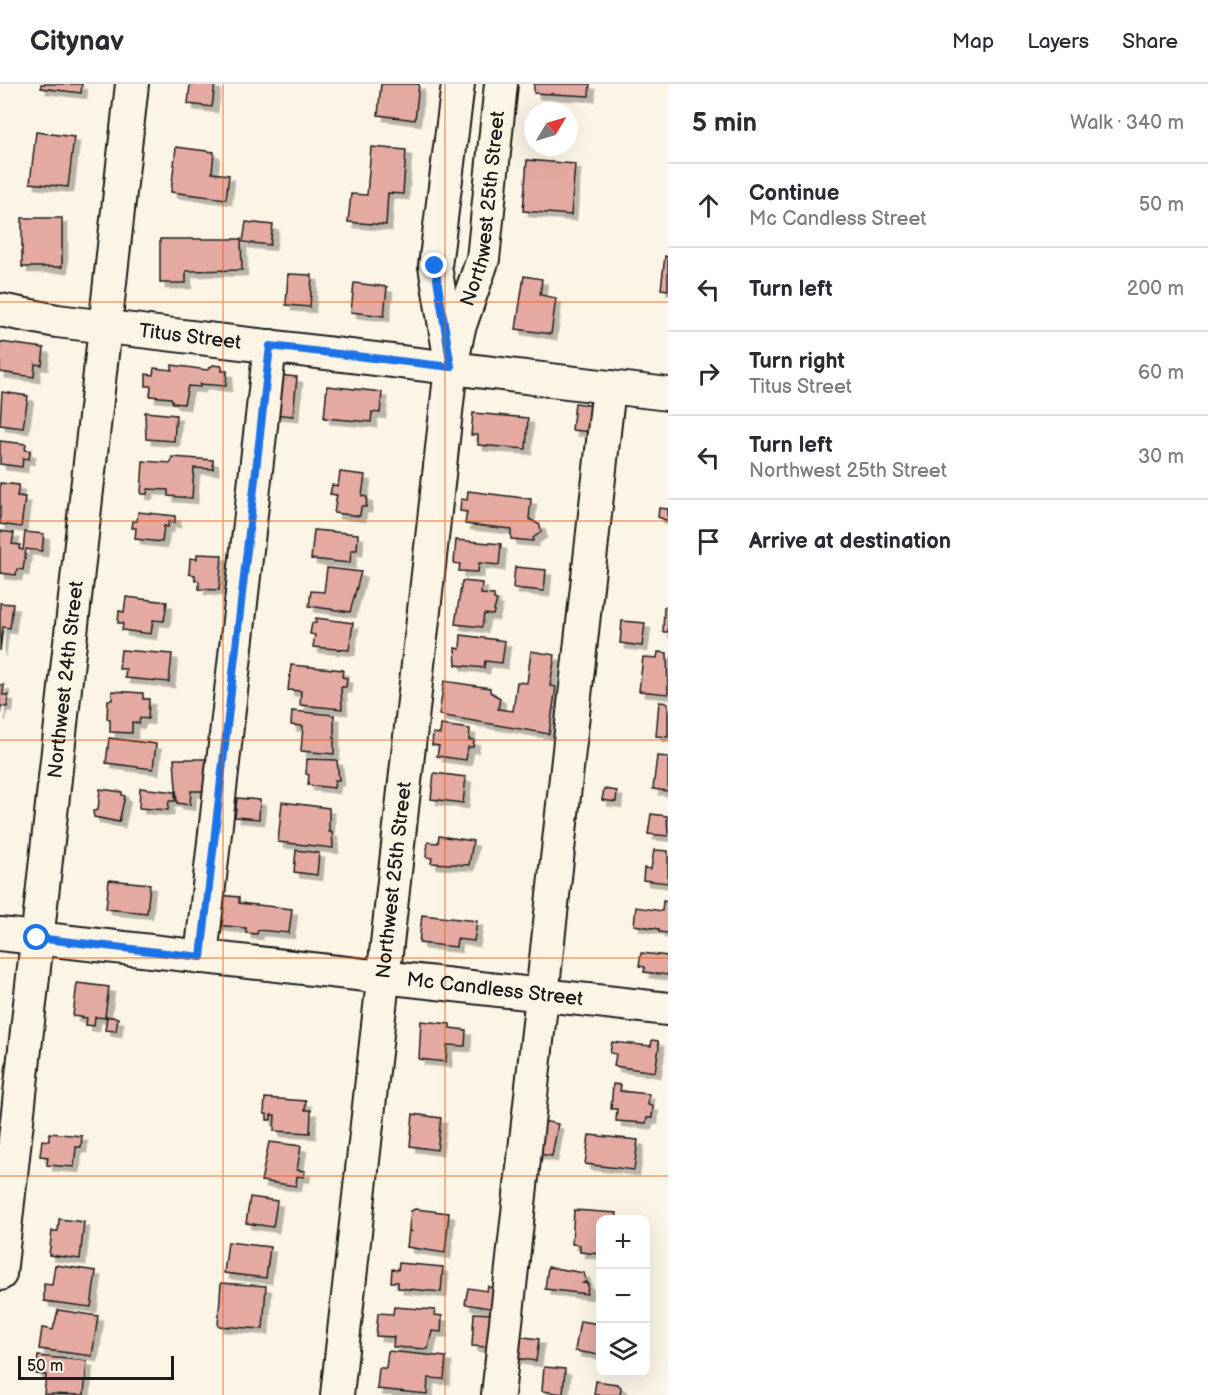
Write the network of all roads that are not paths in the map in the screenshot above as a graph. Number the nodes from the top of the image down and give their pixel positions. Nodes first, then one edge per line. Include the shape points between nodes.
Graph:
1 (132, 84) edge
2 (458, 84) edge
3 (501, 84) edge
4 (0, 310) edge
5 (105, 326) junction
6 (270, 346) junction
7 (451, 367) junction
8 (609, 387) junction
9 (668, 394) edge
10 (0, 934) edge
11 (37, 938) junction
12 (201, 957) junction
13 (383, 977) junction
14 (540, 995) junction
15 (668, 1009) edge
16 (0, 1274) edge
17 (337, 1395) edge
18 (498, 1395) edge

1 - 5 street, Northwest 24th Street
2 - 7 street, Northwest 25th Street via 435,266
3 - 7 street, Northwest 25th Street via 483,259 459,328
4 - 5 street, Titus Street
5 - 6 street, Titus Street
5 - 11 street, Northwest 24th Street
6 - 7 street, Titus Street
6 - 12 street
7 - 8 street, Titus Street
7 - 13 street, Northwest 25th Street
8 - 9 street, Titus Street
8 - 14 street
10 - 11 street, Mc Candless Street
11 - 12 street, Mc Candless Street
11 - 16 street, Northwest 24th Street
12 - 13 street, Mc Candless Street
13 - 14 street, Mc Candless Street
13 - 17 street, Northwest 25th Street
14 - 15 street, Mc Candless Street
14 - 18 street

